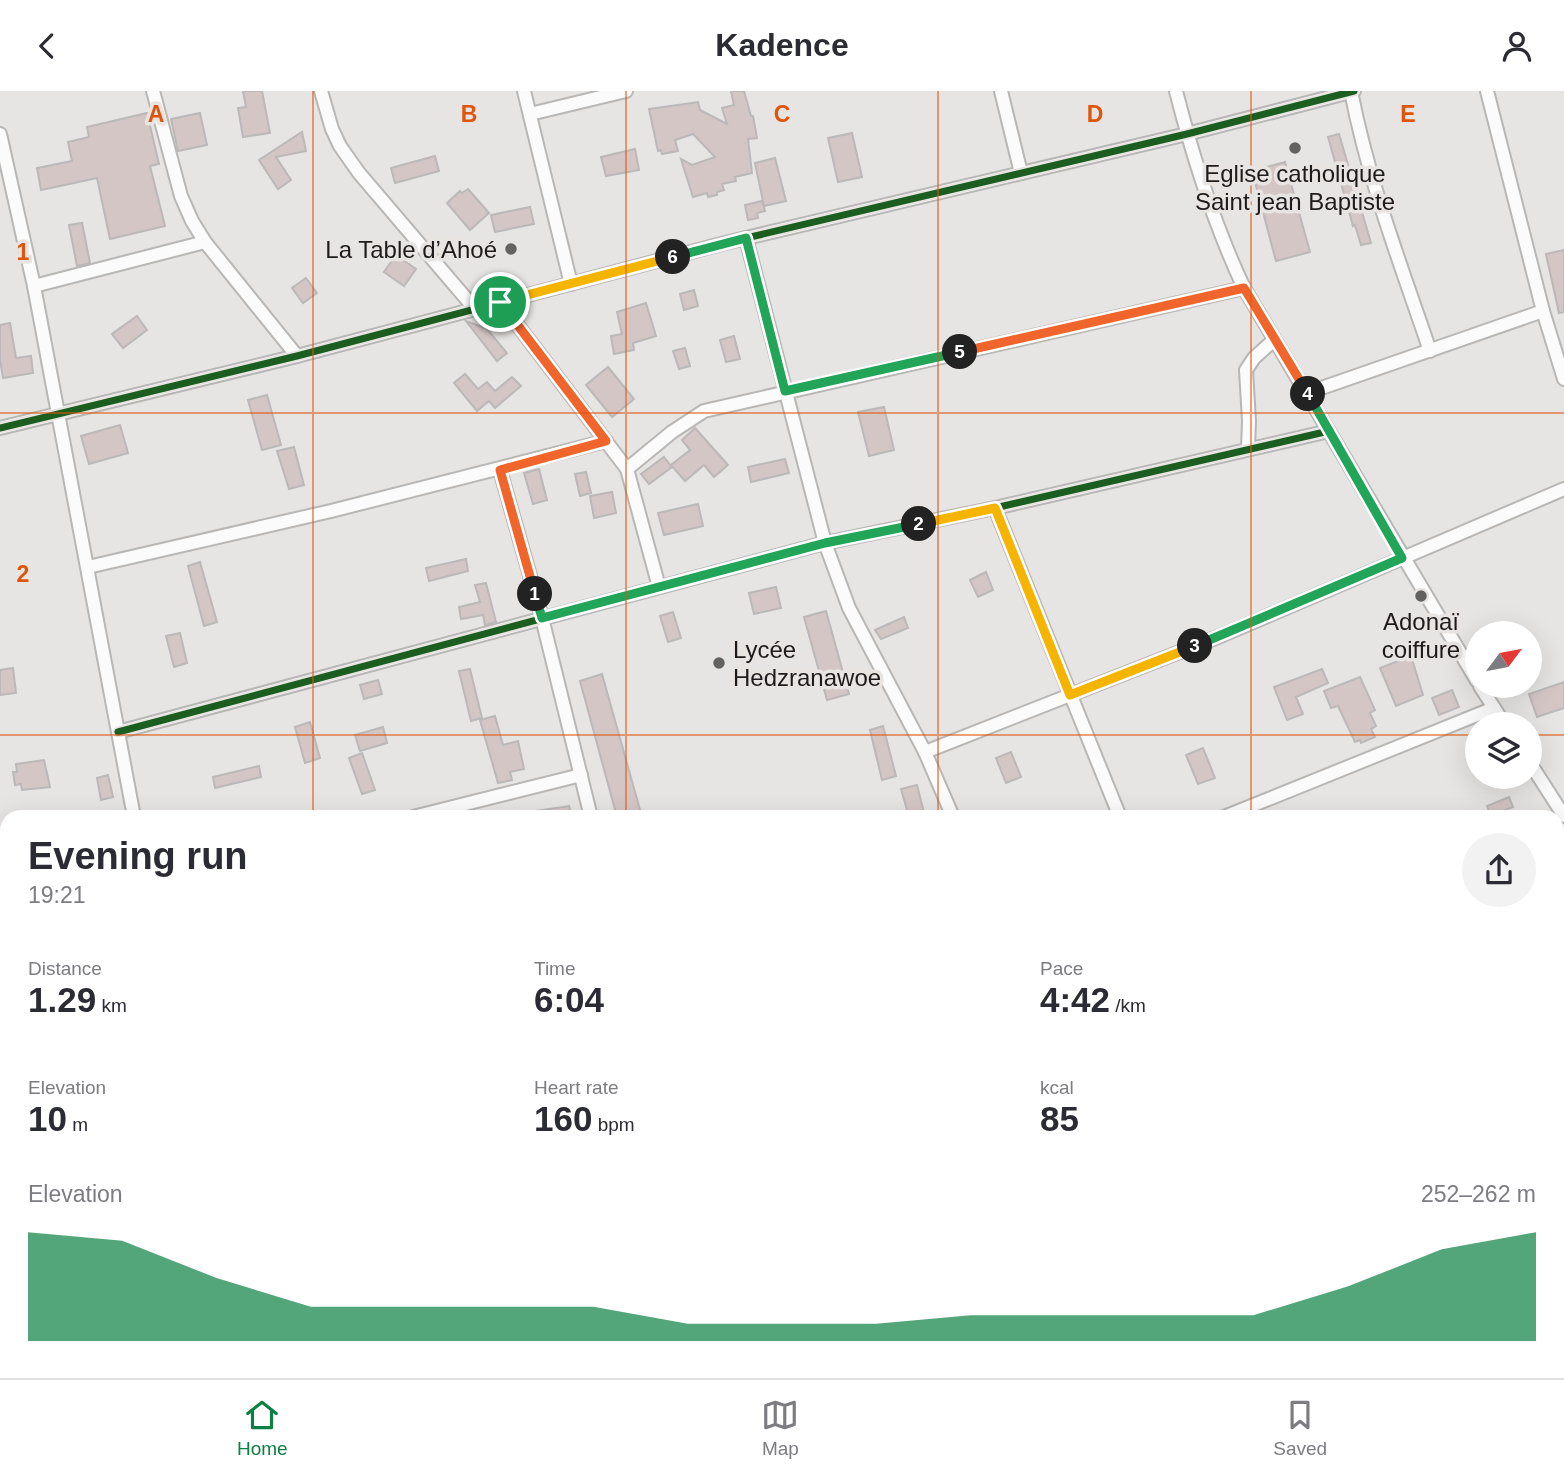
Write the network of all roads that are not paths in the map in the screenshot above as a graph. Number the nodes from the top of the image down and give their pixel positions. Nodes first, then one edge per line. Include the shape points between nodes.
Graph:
1 (153, 91) edge
2 (321, 91) edge
3 (524, 91) edge
4 (626, 91) edge
5 (1001, 91) edge
6 (1176, 91) edge
7 (1352, 91) edge
8 (1487, 91) edge
9 (530, 114) junction
10 (0, 134) edge
11 (1187, 134) junction
12 (1021, 173) junction
13 (746, 238) junction
14 (205, 242) junction
15 (570, 283) junction
16 (34, 286) junction
17 (1244, 288) junction
18 (500, 302) junction
19 (475, 309) junction
20 (1543, 311) junction
21 (1274, 340) junction
22 (1430, 351) junction
23 (297, 356) junction
24 (1564, 379) edge
25 (785, 391) junction
26 (1307, 393) junction
27 (59, 416) junction
28 (0, 428) edge
29 (1329, 431) junction
30 (606, 441) junction
31 (1248, 448) junction
32 (627, 469) junction
33 (500, 470) junction
34 (1564, 489) edge
35 (995, 508) junction
36 (825, 543) junction
37 (1402, 558) junction
38 (88, 567) junction
39 (659, 587) junction
40 (542, 618) junction
41 (1465, 661) edge
42 (1070, 695) junction
43 (1488, 698) edge
44 (1494, 708) junction
45 (1496, 712) edge
46 (118, 732) junction
47 (925, 752) junction
48 (580, 775) junction
49 (1542, 782) edge
50 (133, 810) edge
51 (441, 810) edge
52 (590, 810) edge
53 (950, 810) edge
54 (1117, 810) edge
55 (1241, 810) edge
56 (1560, 810) edge

1 - 14 street via 181,196
2 - 19 street via 331,129 359,173
3 - 9 street
4 - 9 street
5 - 12 street
6 - 11 street
7 - 11 street
7 - 22 street via 1360,137
8 - 20 street
9 - 15 street
10 - 16 street
11 - 12 street
11 - 17 street
12 - 13 street
13 - 15 street
13 - 25 street
14 - 16 street
14 - 23 street
15 - 18 street
16 - 27 street
17 - 21 street
17 - 25 street
18 - 19 street
18 - 30 street
19 - 23 street
20 - 22 street
20 - 24 street
21 - 26 street
21 - 31 street via 1245,370
22 - 26 street
23 - 27 street
25 - 32 street via 704,411
25 - 36 street
26 - 29 street
27 - 28 street
27 - 38 street
29 - 31 street
29 - 37 street
30 - 32 street
30 - 33 street
31 - 35 street
32 - 39 street
33 - 38 street
33 - 40 street
34 - 37 street
35 - 36 street
35 - 42 street
36 - 39 street
36 - 47 street via 849,608
37 - 41 street
37 - 42 street
38 - 46 street
39 - 40 street
40 - 46 street
40 - 48 street
42 - 47 street
42 - 54 street
43 - 44 street
44 - 45 street
44 - 55 street
46 - 50 street
47 - 53 street
48 - 51 street
48 - 52 street
49 - 56 street

